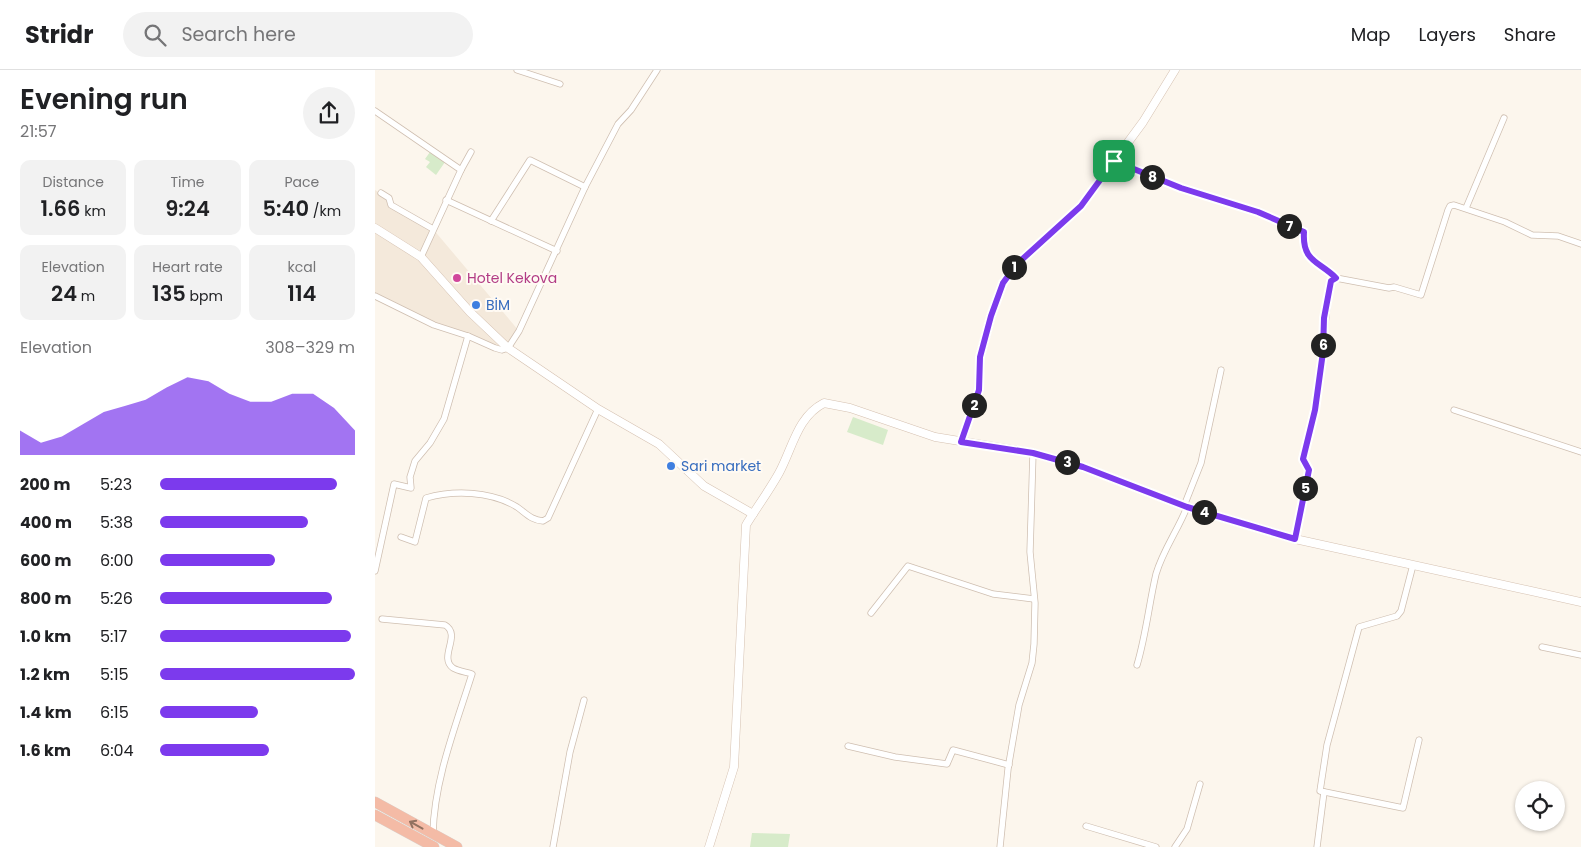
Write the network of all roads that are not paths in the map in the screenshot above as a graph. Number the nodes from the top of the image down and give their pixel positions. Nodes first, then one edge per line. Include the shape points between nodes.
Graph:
1 (657, 70) edge
2 (1175, 70) edge
3 (520, 71) edge
4 (560, 84) dead end
5 (375, 111) edge
6 (1504, 118) dead end
7 (471, 152) dead end
8 (1114, 161) junction
9 (461, 170) junction
10 (585, 188) junction
11 (381, 193) dead end
12 (446, 200) junction
13 (1466, 208) junction
14 (491, 221) junction
15 (433, 229) junction
16 (376, 231) edge
17 (1581, 244) edge
18 (557, 252) junction
19 (421, 257) junction
20 (1336, 278) junction
21 (375, 296) edge
22 (468, 336) junction
23 (508, 348) junction
24 (1221, 370) dead end
25 (598, 409) junction
26 (1454, 410) dead end
27 (961, 442) junction
28 (1581, 452) edge
29 (1033, 453) junction
30 (1185, 507) junction
31 (753, 514) junction
32 (401, 537) dead end
33 (1295, 539) junction
34 (1413, 565) junction
35 (375, 571) edge
36 (1034, 599) junction
37 (1581, 602) edge
38 (871, 613) dead end
39 (382, 619) dead end
40 (1542, 646) dead end
41 (1581, 655) edge
42 (1137, 665) dead end
43 (583, 700) dead end
44 (1419, 740) dead end
45 (848, 746) dead end
46 (1009, 766) junction
47 (1200, 784) dead end
48 (1324, 792) junction
49 (375, 802) edge
50 (375, 815) edge
51 (1087, 826) dead end
52 (433, 834) junction
53 (431, 846) edge
54 (457, 847) edge
55 (553, 847) edge
56 (709, 847) edge
57 (1000, 847) edge
58 (1156, 847) edge
59 (1175, 847) edge
60 (1317, 847) edge

1 - 10 street via 618,124
2 - 8 street
3 - 4 street
5 - 9 street
6 - 13 street
7 - 9 street
8 - 20 street via 1304,232 1303,245 1309,258
8 - 27 street via 1081,206 1017,264 1003,283 980,357 979,390
9 - 12 street
10 - 14 street via 530,160
10 - 18 street
11 - 15 street via 389,198 391,205
12 - 14 street
12 - 15 street
13 - 17 street via 1532,235 1558,236
13 - 20 street via 1450,206 1421,295
14 - 18 street
15 - 19 street
16 - 19 street
18 - 23 street
19 - 23 street
20 - 33 street via 1331,281 1324,318 1315,410 1303,459 1309,470
21 - 22 street via 434,325
22 - 23 street via 495,348
22 - 35 street via 444,419 415,461 410,477 411,488 394,484
23 - 25 street
24 - 30 street via 1201,463
25 - 31 street via 659,444 704,486
25 - 32 street via 548,518 543,521 532,519 517,508 492,498 469,493 441,494 426,498 415,542
26 - 28 street
27 - 29 street
27 - 31 street via 824,403 806,415 784,464
29 - 30 street via 1083,467
29 - 36 street via 1031,552
30 - 33 street
30 - 42 street via 1157,573
31 - 56 street via 746,525 734,767
33 - 34 street
34 - 37 street
34 - 48 street via 1397,616 1359,627 1327,745 1320,791
36 - 38 street via 993,594 909,566
36 - 46 street via 1032,663 1019,705
39 - 52 street via 450,628 450,665 472,674 445,763
40 - 41 street
43 - 55 street
44 - 48 street via 1403,808
45 - 46 street via 947,764 953,750
46 - 57 street
47 - 59 street via 1187,829
48 - 60 street
52 -> 49 highway
50 - 53 highway
51 - 58 street
52 - 54 highway

